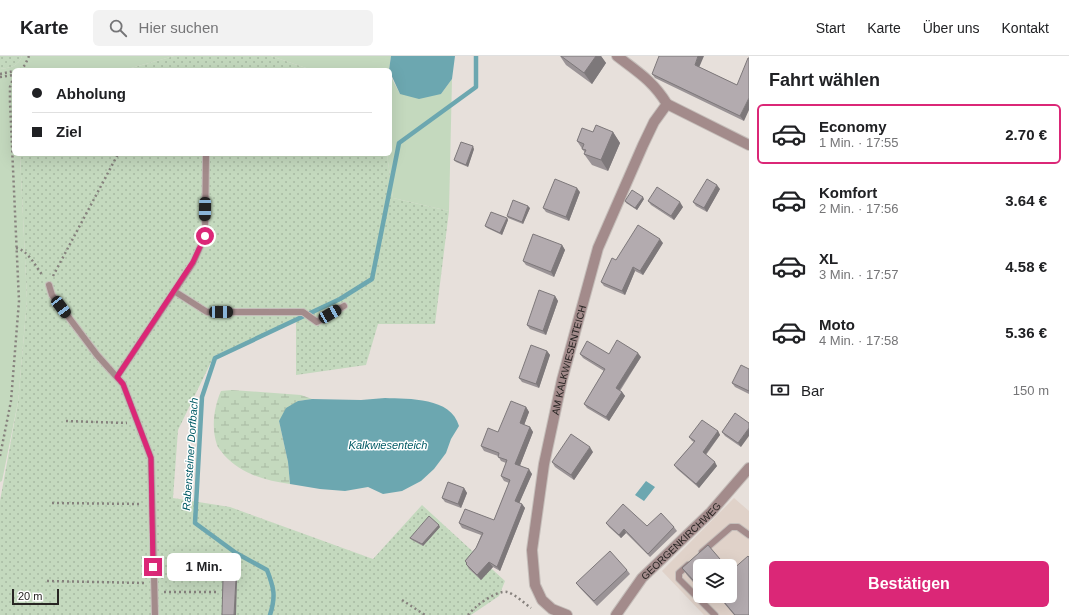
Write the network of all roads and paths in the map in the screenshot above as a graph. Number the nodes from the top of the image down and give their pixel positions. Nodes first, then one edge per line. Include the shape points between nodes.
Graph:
1 (29, 56) edge
2 (617, 56) edge
3 (22, 68) edge
4 (12, 71) edge
5 (0, 74) edge
6 (12, 76) edge
7 (0, 77) edge
8 (12, 82) edge
9 (667, 104) junction
10 (749, 145) edge
11 (12, 151) edge
12 (12, 156) edge
13 (117, 156) edge
14 (206, 156) edge
15 (16, 248) junction
16 (48, 285) junction
17 (174, 291) junction
18 (344, 306) dead end
19 (117, 377) junction
20 (66, 421) dead end
21 (138, 423) junction
22 (0, 456) edge
23 (749, 468) edge
24 (52, 503) dead end
25 (152, 504) junction
26 (749, 535) edge
27 (47, 581) dead end
28 (154, 583) junction
29 (154, 592) junction
30 (217, 592) dead end
31 (402, 600) dead end
32 (542, 600) junction
33 (155, 615) edge
34 (426, 615) edge
35 (468, 615) edge
36 (567, 615) edge
37 (616, 615) edge
38 (716, 615) edge

1 - 3 path
2 - 9 street via 657,88
4 - 5 path
6 - 7 path
8 - 11 path
9 - 10 street
9 - 32 street, AM KALKWIESENTEICH via 654,122 598,248 562,380 544,464 532,550 535,585
12 - 15 path
13 - 16 path
14 - 17 lane via 205,236 193,262
15 - 16 path via 27,254
15 - 22 path via 19,301 11,401
16 - 19 lane via 52,295 97,355
17 - 18 lane via 207,312 303,312 317,322
17 - 19 lane
19 - 21 lane via 123,384
20 - 21 path
21 - 25 lane via 151,458
23 - 37 street, GEORGENKIRCHWEG via 711,512 642,578
24 - 25 path
25 - 28 lane
26 - 38 lane via 738,527 728,529 678,576 681,582
27 - 28 path
28 - 29 lane
29 - 30 path
29 - 33 lane
31 - 34 path
32 - 35 path via 534,610 508,592 499,592 473,608
32 - 36 street via 552,609

